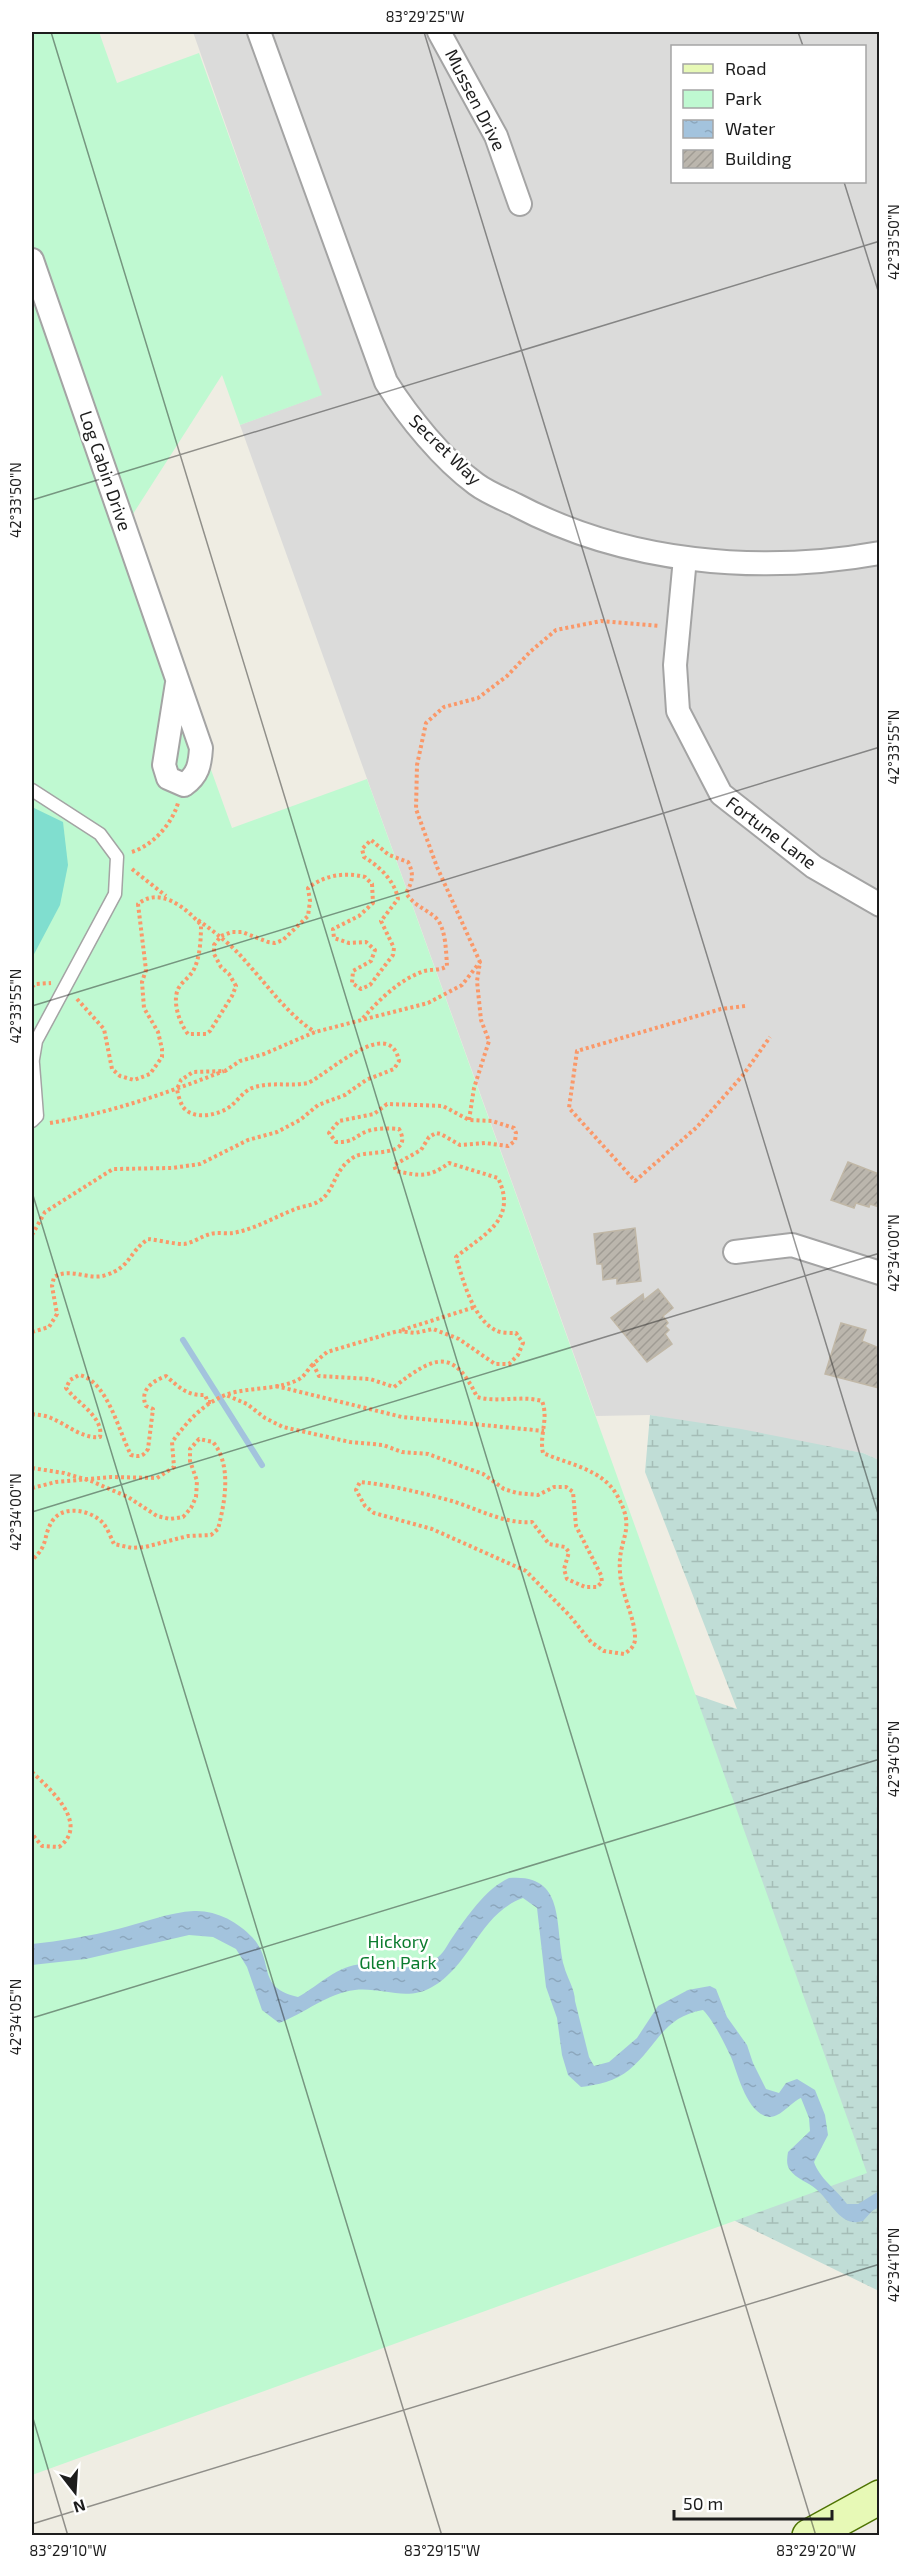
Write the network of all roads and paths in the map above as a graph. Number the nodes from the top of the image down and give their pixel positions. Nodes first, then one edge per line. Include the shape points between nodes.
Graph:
1 (259, 32) edge
2 (439, 32) edge
3 (520, 204) dead end
4 (32, 260) edge
5 (879, 554) edge
6 (685, 558) junction
7 (678, 628) junction
8 (177, 683) junction
9 (184, 785) junction
10 (32, 790) edge
11 (117, 857) junction
12 (879, 905) edge
13 (182, 909) junction
14 (221, 936) junction
15 (480, 962) junction
16 (65, 988) junction
17 (745, 1006) dead end
18 (363, 1018) junction
19 (315, 1032) junction
20 (770, 1036) dead end
21 (32, 1064) edge
22 (225, 1071) junction
23 (177, 1089) junction
24 (469, 1120) junction
25 (36, 1122) edge
26 (32, 1235) edge
27 (735, 1252) dead end
28 (879, 1273) edge
29 (475, 1307) junction
30 (398, 1331) junction
31 (32, 1332) edge
32 (313, 1364) junction
33 (275, 1386) junction
34 (226, 1395) junction
35 (212, 1402) junction
36 (32, 1414) edge
37 (543, 1431) junction
38 (32, 1468) edge
39 (91, 1481) junction
40 (32, 1488) edge
41 (32, 1560) edge
42 (32, 1772) edge
43 (32, 1834) edge
44 (879, 2497) edge
45 (808, 2535) edge

1 - 6 street, Secret Way via 386,382 405,411 427,438 477,484 518,506 605,542
2 - 3 street, Mussen Drive via 496,136
4 - 8 street, Log Cabin Drive
5 - 6 street, Secret Way via 813,563
6 - 7 street, Fortune Lane
7 - 12 street, Fortune Lane via 678,711 721,794 814,867
7 - 15 path via 601,621 556,630 478,698 444,707 426,723 417,765 416,809 437,867
8 - 9 street, Log Cabin Drive via 201,748 199,766 193,779
8 - 9 street, Log Cabin Drive via 164,765 168,778
9 - 11 path via 174,817 155,838 139,850
10 - 11 lane via 100,834
11 - 13 path
11 - 16 lane via 115,894
13 - 14 path
13 - 14 path via 199,923 201,933 196,965 178,988 180,1023 188,1034 206,1034 236,986 214,954 214,945
13 - 16 path via 162,896 145,898 138,904 146,970 144,1008 158,1032 162,1049 162,1057 150,1074 134,1080 112,1069 104,1029
14 - 18 path via 242,932 268,942 283,940 308,916 308,888 320,879 338,875 365,877 372,884 373,903 359,916 333,929 334,938 349,943 366,942 375,950 371,961 353,971 352,983 361,989 370,986 393,956 394,948 381,921 398,899 397,891 377,865 364,857 364,844 371,840 379,844 390,855 408,862 413,872 406,893 411,902 441,925 447,966 425,971 388,991
14 - 19 path via 298,1021
15 - 18 path via 462,985 428,1003
15 - 24 path via 480,1011 489,1041 474,1088
16 - 21 lane via 36,1041
17 - 20 path via 721,1009 577,1051 569,1108 635,1181 697,1127 743,1075
18 - 19 path
19 - 22 path via 240,1061
21 - 25 lane
22 - 23 path
22 - 23 path via 193,1072 181,1080
23 - 25 path via 91,1116
23 - 26 path via 188,1112 213,1115 229,1108 249,1089 272,1083 308,1083 369,1045 391,1045 399,1061 394,1069 318,1105 300,1120 200,1164 113,1169 45,1212
24 - 29 path via 492,1121 514,1128 515,1141 508,1146 460,1145 436,1133 421,1150 394,1165 396,1171 422,1176 436,1173 449,1163 498,1178 503,1188 504,1209 498,1222 456,1257
24 - 31 path via 443,1106 387,1104 374,1114 339,1121 329,1133 336,1142 353,1141 368,1131 392,1128 402,1135 401,1143 384,1153 357,1155 340,1167 332,1187 320,1201 263,1224 233,1233 212,1233 185,1244 148,1239 134,1251 123,1269 102,1277 62,1272 54,1277 52,1286 57,1314 49,1327
27 - 28 street via 792,1245
29 - 30 path
29 - 30 path via 487,1324 498,1332 516,1333 523,1343 509,1364 495,1364 459,1339 433,1329
30 - 32 path via 327,1352
32 - 33 path via 300,1378
32 - 37 path via 319,1376 370,1379 394,1387 417,1369 436,1361 456,1365 477,1397 530,1397 542,1401 547,1413
33 - 34 path
33 - 37 path via 402,1417
34 - 35 path
34 - 37 path via 283,1427 350,1443 429,1454 483,1474 517,1493 538,1495 554,1487 566,1487 573,1492 576,1526 601,1575 602,1582 597,1587 585,1587 567,1579 564,1569 569,1552 565,1547 549,1544 532,1522 486,1515 453,1501 382,1484 360,1482 356,1490 374,1513 432,1528 526,1571 591,1642 604,1651 624,1654 635,1642 620,1571 626,1513 614,1490 598,1474 543,1453
35 - 36 path via 205,1395 184,1391 166,1376 155,1380 148,1386 144,1401 153,1409 148,1449 139,1457 131,1455 99,1387 88,1377 79,1375 66,1388 96,1419 100,1437 85,1435 48,1416
35 - 39 path via 190,1419 172,1442 174,1467 157,1478 111,1477
38 - 39 path
39 - 40 path via 56,1482
39 - 41 path via 128,1497 157,1516 183,1517 196,1497 190,1449 199,1439 213,1442 221,1452 224,1468 223,1510 218,1529 211,1535 132,1548 114,1544 104,1524 94,1516 70,1511 55,1517 45,1545
42 - 43 path via 69,1814 72,1831 59,1848 42,1846
44 - 45 street

